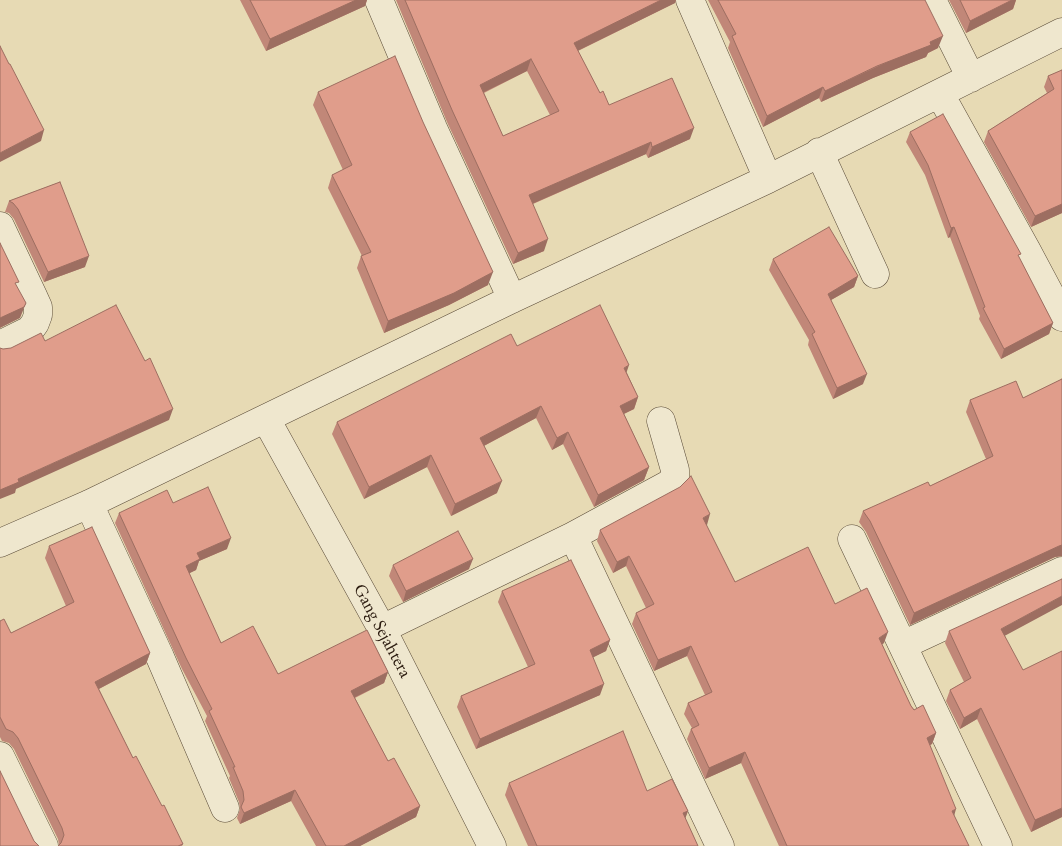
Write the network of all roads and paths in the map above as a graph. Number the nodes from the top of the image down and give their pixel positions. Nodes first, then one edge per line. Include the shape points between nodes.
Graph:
1 (379, 0) edge
2 (690, 0) edge
3 (932, 0) edge
4 (1062, 32) edge
5 (971, 78) junction
6 (940, 94) junction
7 (819, 152) junction
8 (768, 179) junction
9 (0, 226) edge
10 (875, 274) dead end
11 (512, 299) junction
12 (1062, 317) edge
13 (0, 345) edge
14 (266, 419) junction
15 (660, 421) dead end
16 (89, 504) junction
17 (573, 536) junction
18 (852, 540) dead end
19 (0, 543) edge
20 (1062, 571) edge
21 (382, 629) junction
22 (903, 645) junction
23 (0, 756) edge
24 (225, 808) dead end
25 (44, 846) edge
26 (492, 846) edge
27 (720, 846) edge
28 (998, 846) edge

1 - 11 street via 433,128
2 - 8 street
3 - 5 street
4 - 5 street
5 - 6 street
6 - 7 street
6 - 12 street
7 - 8 street
7 - 10 street
8 - 11 street
9 - 13 street via 38,307 38,315 30,330
11 - 14 street
14 - 16 street
14 - 21 street, Gang Sejahtera
15 - 17 street via 675,477 669,484
16 - 19 street
16 - 24 street
17 - 21 street
17 - 27 street
18 - 22 street
20 - 22 street
21 - 26 street, Gang Sejahtera
22 - 28 street
23 - 25 street

